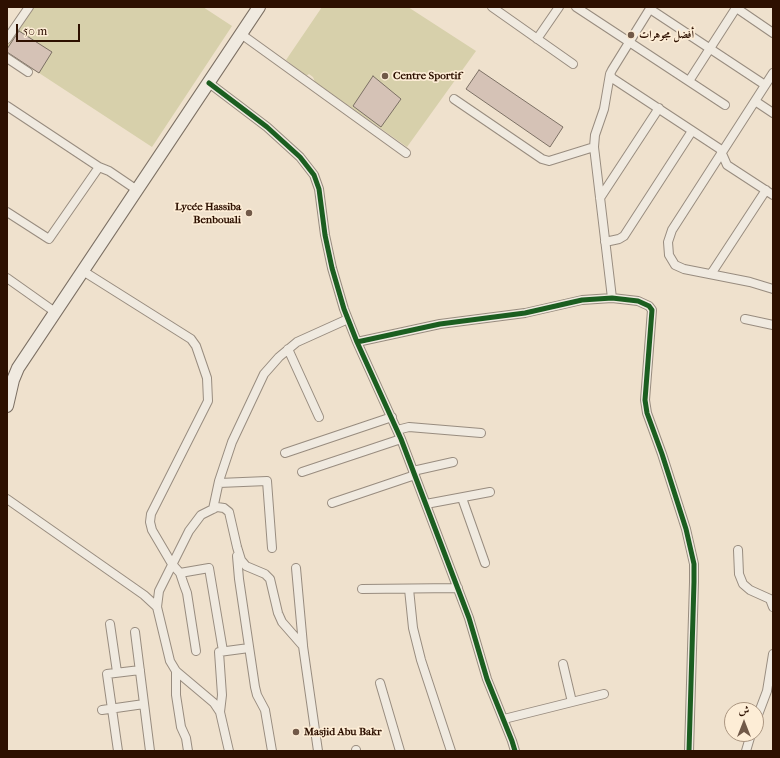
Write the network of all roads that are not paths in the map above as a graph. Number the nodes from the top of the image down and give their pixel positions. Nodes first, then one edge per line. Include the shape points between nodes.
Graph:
1 (29, 7) edge
2 (259, 7) edge
3 (492, 7) edge
4 (559, 7) edge
5 (576, 7) edge
6 (736, 7) edge
7 (650, 8) edge
8 (773, 33) edge
9 (241, 34) junction
10 (7, 39) edge
11 (537, 39) junction
12 (629, 42) junction
13 (710, 49) junction
14 (7, 58) edge
15 (573, 64) dead end
16 (28, 72) dead end
17 (773, 73) edge
18 (610, 74) junction
19 (689, 81) junction
20 (209, 83) junction
21 (765, 85) junction
22 (454, 99) dead end
23 (755, 101) junction
24 (725, 105) dead end
25 (7, 106) edge
26 (659, 108) junction
27 (773, 113) edge
28 (692, 131) junction
29 (594, 147) junction
30 (406, 153) dead end
31 (722, 153) junction
32 (99, 167) junction
33 (138, 190) junction
34 (769, 193) edge
35 (600, 198) junction
36 (7, 212) edge
37 (605, 242) junction
38 (83, 271) junction
39 (711, 274) junction
40 (7, 278) edge
41 (773, 288) edge
42 (612, 298) junction
43 (55, 312) junction
44 (348, 318) junction
45 (745, 319) dead end
46 (773, 325) edge
47 (357, 342) junction
48 (288, 349) junction
49 (7, 406) edge
50 (319, 417) dead end
51 (392, 417) junction
52 (397, 430) junction
53 (481, 433) dead end
54 (402, 439) junction
55 (285, 453) dead end
56 (453, 462) dead end
57 (302, 472) dead end
58 (414, 473) junction
59 (219, 483) junction
60 (490, 492) dead end
61 (462, 498) junction
62 (7, 499) edge
63 (332, 502) dead end
64 (426, 504) junction
65 (213, 509) junction
66 (237, 547) junction
67 (272, 548) dead end
68 (738, 550) dead end
69 (486, 563) dead end
70 (172, 564) junction
71 (296, 568) dead end
72 (180, 573) junction
73 (410, 588) junction
74 (458, 588) junction
75 (362, 589) dead end
76 (157, 607) junction
77 (773, 607) edge
78 (110, 624) dead end
79 (135, 632) dead end
80 (303, 646) junction
81 (249, 648) junction
82 (196, 651) dead end
83 (223, 651) junction
84 (773, 654) edge
85 (563, 664) dead end
86 (140, 670) junction
87 (176, 671) junction
88 (117, 672) junction
89 (380, 683) dead end
90 (604, 694) dead end
91 (572, 702) junction
92 (763, 702) edge
93 (144, 704) junction
94 (112, 709) junction
95 (102, 710) dead end
96 (220, 712) junction
97 (504, 719) junction
98 (118, 751) edge
99 (150, 751) edge
100 (188, 751) edge
101 (229, 751) edge
102 (272, 751) edge
103 (318, 751) edge
104 (400, 751) edge
105 (451, 751) edge
106 (515, 751) edge
107 (689, 751) edge

1 - 10 street
2 - 9 street
3 - 11 street
4 - 11 street
5 - 12 street
6 - 8 street
6 - 13 street
7 - 12 street
7 - 13 street
9 - 20 street
9 - 30 street
11 - 15 street
12 - 18 street
12 - 19 street
13 - 19 street
13 - 21 street
14 - 16 street
17 - 21 street
18 - 26 street via 612,78
18 - 29 street
19 - 24 street
20 - 33 street
20 - 44 street via 267,127 300,157 314,174 319,189 332,268
21 - 23 street
22 - 29 street via 542,159 549,161
23 - 27 street
23 - 31 street
25 - 32 street
26 - 28 street
26 - 35 street
28 - 31 street via 720,149
28 - 37 street via 624,236
29 - 35 street
31 - 34 street via 727,165
31 - 39 street via 672,230 668,242 669,255 675,265
32 - 33 street
32 - 36 street via 49,239
33 - 38 street
34 - 39 street
35 - 37 street
37 - 42 street
38 - 43 street
38 - 70 street via 191,339 207,378 208,401 150,522
39 - 41 street
40 - 43 street
42 - 47 street via 575,301 525,313 440,324
42 - 107 street via 638,301 652,310 645,400 647,413 684,522 694,564
43 - 49 street via 18,368
44 - 47 street
44 - 48 street via 297,342
45 - 46 street
47 - 51 street
48 - 50 street
48 - 59 street via 264,374 232,442
51 - 52 street
51 - 55 street
52 - 53 street via 410,427
52 - 54 street
54 - 57 street
54 - 58 street
56 - 58 street
58 - 63 street
58 - 64 street
59 - 65 street
59 - 67 street via 267,481
60 - 61 street
61 - 64 street
61 - 69 street
62 - 76 street via 144,595
64 - 74 street
65 - 66 street via 224,508 229,512
65 - 70 street via 201,515 189,530
66 - 80 street via 246,566 265,574 270,579 282,622
66 - 81 street
68 - 77 street via 739,574 743,584 770,599
70 - 72 street
70 - 76 street via 160,590
71 - 80 street
72 - 82 street via 187,593
72 - 83 street via 209,568
73 - 74 street
73 - 75 street
73 - 105 street via 413,628 421,660
74 - 97 street via 487,679
76 - 87 street via 170,661
78 - 88 street
79 - 86 street
80 - 103 street
81 - 83 street
81 - 102 street via 255,687 265,710
83 - 96 street via 219,652 222,695
84 - 92 street
85 - 91 street
86 - 88 street
86 - 93 street
87 - 96 street via 214,703
87 - 100 street via 176,695
88 - 94 street via 107,674
89 - 104 street
90 - 91 street
91 - 97 street
93 - 94 street
93 - 99 street
94 - 95 street
94 - 98 street
96 - 101 street
97 - 106 street

